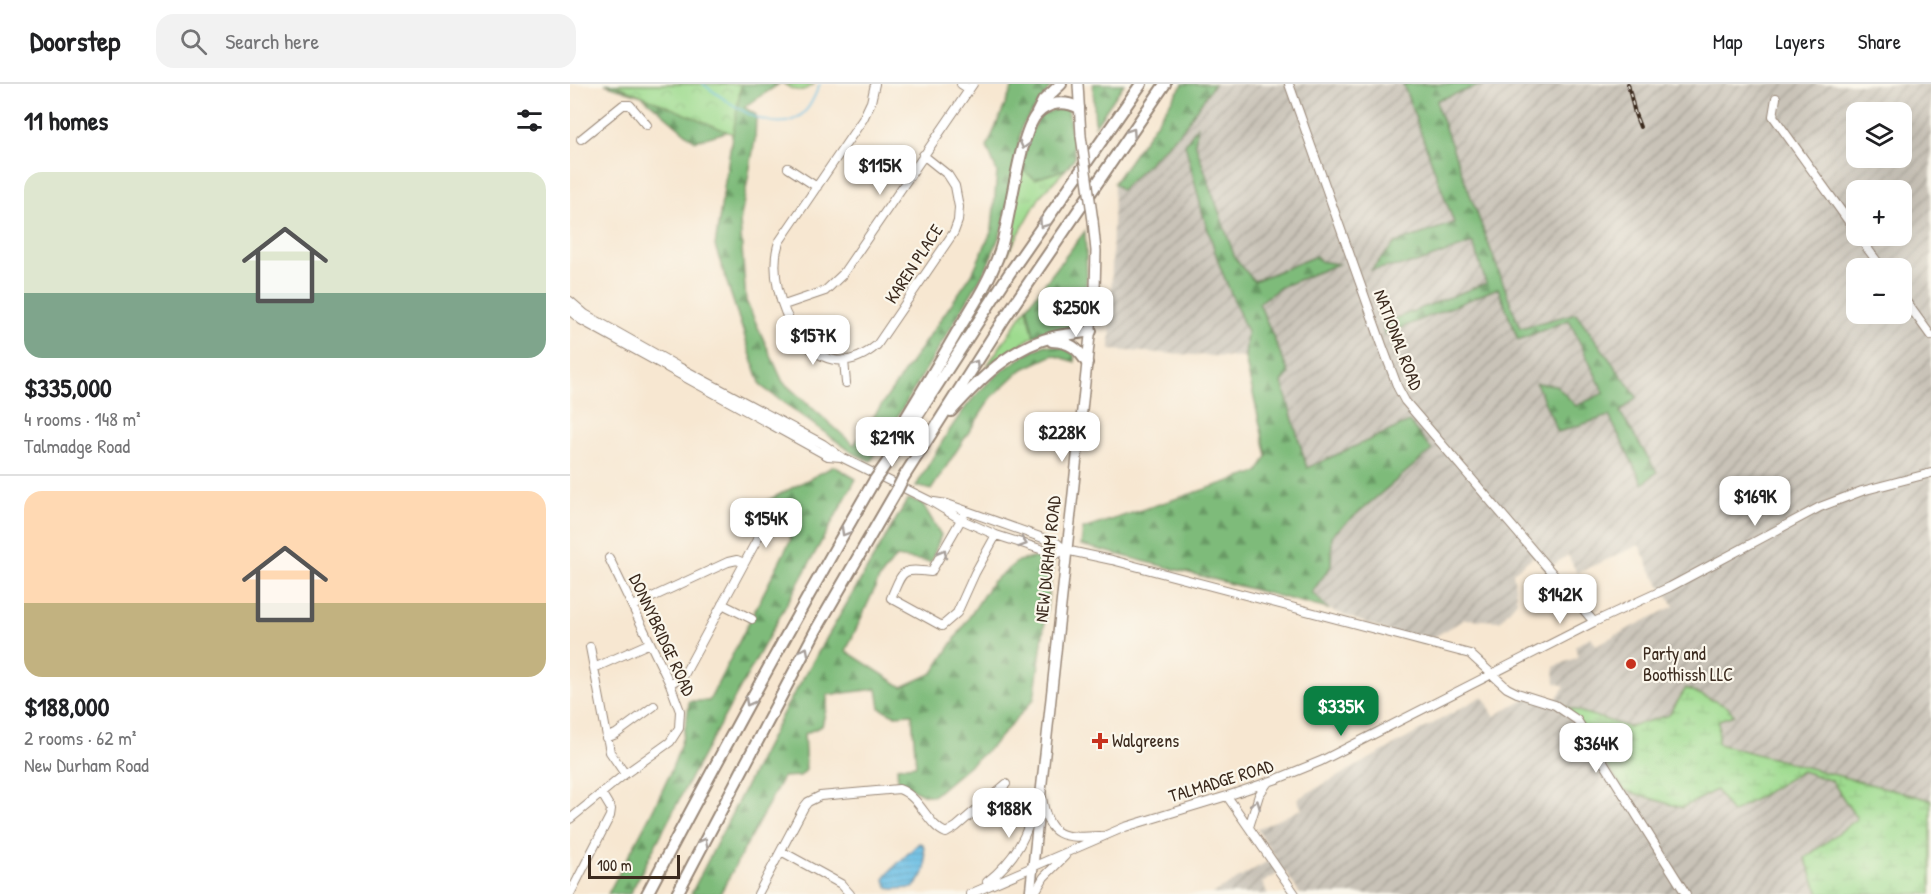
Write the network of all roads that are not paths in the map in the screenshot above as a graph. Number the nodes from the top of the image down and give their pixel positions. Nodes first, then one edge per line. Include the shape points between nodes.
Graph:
1 (875, 84) edge
2 (961, 84) edge
3 (1061, 84) edge
4 (1078, 84) edge
5 (1141, 84) edge
6 (1165, 84) edge
7 (1289, 84) edge
8 (971, 87) edge
9 (1776, 98) dead end
10 (1079, 108) junction
11 (1036, 114) junction
12 (647, 125) dead end
13 (581, 139) dead end
14 (923, 155) junction
15 (788, 168) dead end
16 (817, 187) junction
17 (1846, 217) edge
18 (570, 302) edge
19 (784, 305) junction
20 (1912, 310) edge
21 (570, 311) edge
22 (583, 317) junction
23 (1091, 331) junction
24 (1931, 336) edge
25 (1040, 341) junction
26 (844, 360) junction
27 (1087, 363) junction
28 (846, 383) dead end
29 (932, 431) junction
30 (897, 447) junction
31 (841, 457) junction
32 (1931, 473) edge
33 (932, 502) junction
34 (966, 511) junction
35 (962, 520) junction
36 (766, 523) dead end
37 (996, 534) junction
38 (1065, 550) junction
39 (609, 558) dead end
40 (744, 563) junction
41 (722, 604) junction
42 (633, 606) junction
43 (752, 619) dead end
44 (1594, 622) junction
45 (650, 643) junction
46 (590, 647) dead end
47 (594, 668) junction
48 (1492, 675) junction
49 (670, 684) junction
50 (654, 706) dead end
51 (606, 738) junction
52 (625, 774) junction
53 (1268, 782) junction
54 (1006, 784) dead end
55 (1041, 787) junction
56 (602, 794) junction
57 (1227, 796) junction
58 (570, 819) edge
59 (1249, 827) junction
60 (1105, 836) junction
61 (1071, 850) junction
62 (781, 851) junction
63 (1033, 867) junction
64 (973, 892) edge
65 (570, 894) edge
66 (647, 894) edge
67 (677, 894) edge
68 (758, 894) edge
69 (850, 894) edge
70 (1032, 894) edge
71 (1295, 894) edge
72 (1686, 894) edge

1 - 16 street via 863,119
2 - 8 street
3 - 11 highway
4 - 10 main road, NEW DURHAM ROAD
5 -> 30 highway via 1003,283
29 -> 6 highway
7 - 44 street, NATIONAL ROAD via 1405,401
8 - 14 street
9 - 17 street via 1773,116
10 - 11 highway via 1056,104
10 - 23 main road, NEW DURHAM ROAD, bridge via 1096,274
11 -> 30 highway via 1023,146 1007,225 992,273 895,437
12 - 13 street via 630,105 623,105
14 - 19 street via 834,284
14 - 26 street, KAREN PLACE via 948,175 955,186 959,207 954,232 877,345 861,356
15 - 16 street
16 - 19 street via 777,249 775,269
18 - 22 street
19 - 26 street via 806,346 819,355
20 - 24 street
21 - 22 street
22 - 31 street
22 - 31 street via 828,456
23 - 25 highway
23 - 27 main road, NEW DURHAM ROAD
25 - 27 highway via 1071,344
25 - 29 highway via 993,368
26 - 28 street
27 - 38 main road, NEW DURHAM ROAD
67 -> 29 highway, bridge via 816,630
30 -> 66 highway, bridge via 795,618
31 - 33 street
32 - 44 street, TALMADGE ROAD via 1832,501 1670,587
33 - 34 street
33 - 35 street
34 - 35 street
34 - 38 street via 1057,543
35 - 37 street
37 -> 35 street via 957,613 942,626 891,598 902,574 912,570 931,572
36 - 40 street
37 -> 38 street via 1056,554
38 - 48 street via 1465,652
38 - 55 main road, NEW DURHAM ROAD
39 - 42 street, DONNYBRIDGE ROAD
40 - 41 street
40 - 42 street via 728,562
41 - 43 street
41 - 49 street via 684,675
42 - 45 street, DONNYBRIDGE ROAD
44 - 48 street, TALMADGE ROAD
45 - 47 street
45 - 49 street, DONNYBRIDGE ROAD
46 - 47 street
47 - 51 street
48 - 53 street, TALMADGE ROAD via 1321,761
48 - 72 street via 1507,688 1555,705 1577,720
49 - 52 street, DONNYBRIDGE ROAD via 680,711 679,728 670,742
50 - 51 street
51 - 52 street
52 - 56 street, DONNYBRIDGE ROAD
53 - 57 street, TALMADGE ROAD
59 -> 53 street
54 - 62 street via 946,832 899,789 820,796 804,807
55 - 60 street via 1051,827 1067,837
55 - 63 main road, NEW DURHAM ROAD
55 - 64 street via 1018,850 998,873
56 - 58 street, DONNYBRIDGE ROAD
56 - 65 street via 611,808 610,816
57 - 59 street
57 - 60 street, TALMADGE ROAD
59 - 71 street
60 - 61 street, TALMADGE ROAD
61 - 63 street, TALMADGE ROAD
61 - 70 street
62 - 68 street
62 - 69 street via 842,884
63 - 64 street, TALMADGE ROAD
63 - 70 main road, NEW DURHAM ROAD

